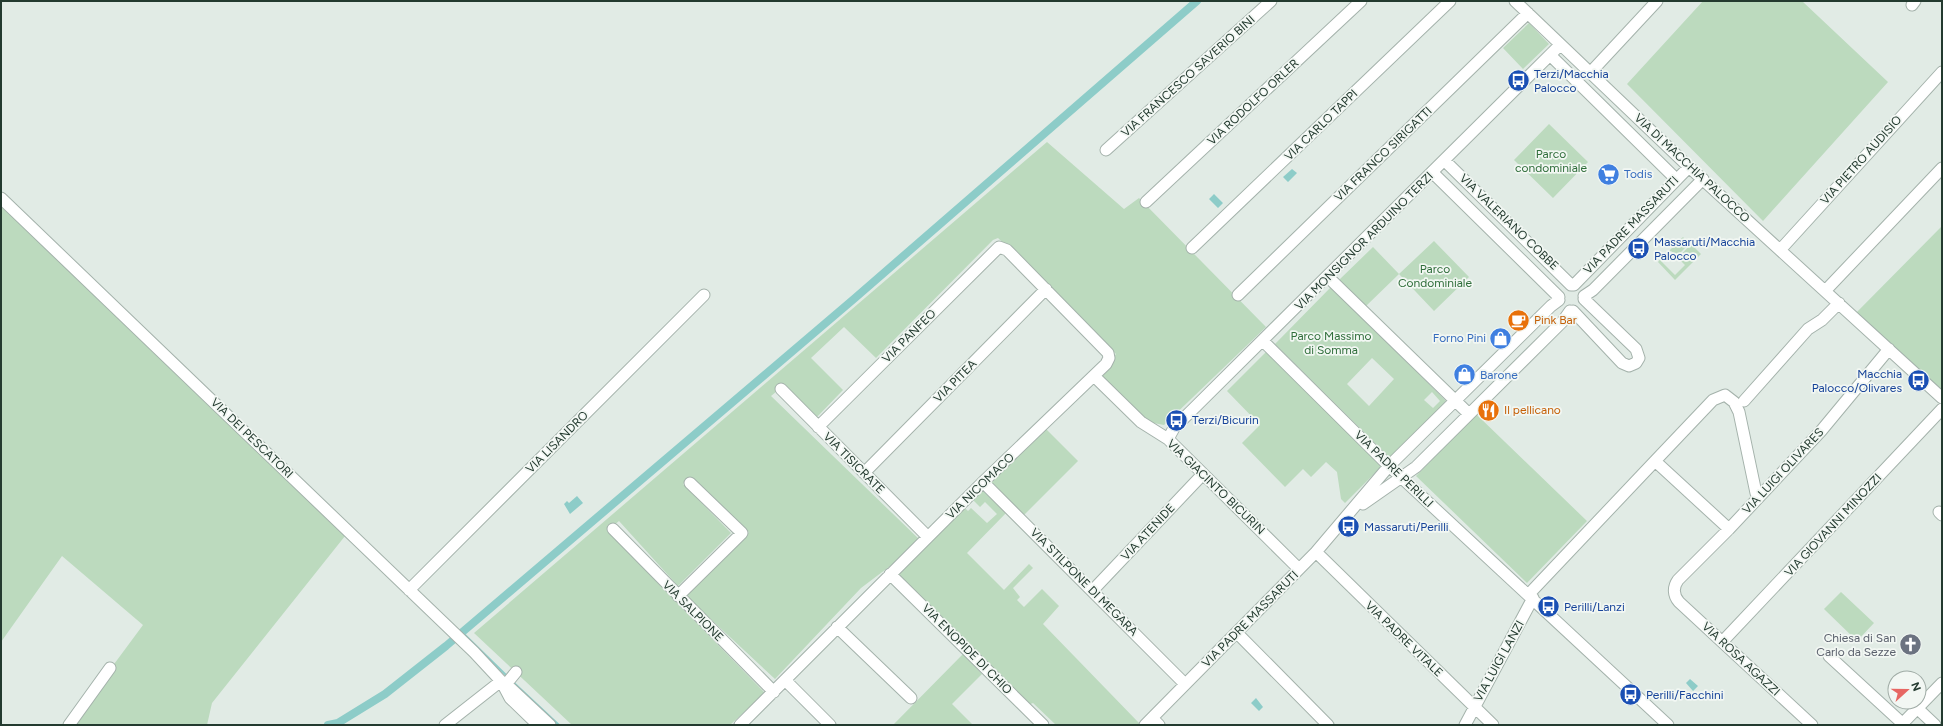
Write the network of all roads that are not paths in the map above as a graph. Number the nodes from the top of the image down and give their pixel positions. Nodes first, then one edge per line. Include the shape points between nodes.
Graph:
1 (1271, 1) edge
2 (1361, 1) edge
3 (1450, 1) edge
4 (1514, 1) edge
5 (1657, 1) edge
6 (1528, 13) junction
7 (1560, 45) junction
8 (1550, 55) junction
9 (1942, 72) edge
10 (1590, 73) junction
11 (1106, 150) dead end
12 (1445, 160) junction
13 (1689, 166) junction
14 (1942, 168) edge
15 (1433, 173) junction
16 (1703, 179) junction
17 (1675, 180) junction
18 (1687, 196) junction
19 (1, 198) edge
20 (1146, 202) dead end
21 (1001, 247) joint
22 (1192, 248) dead end
23 (1781, 249) junction
24 (1328, 277) junction
25 (1046, 289) junction
26 (1826, 290) junction
27 (1566, 292) junction
28 (704, 295) dead end
29 (1238, 295) dead end
30 (1839, 303) junction
31 (1578, 305) junction
32 (1263, 341) junction
33 (1889, 349) junction
34 (1094, 376) junction
35 (781, 389) dead end
36 (1942, 398) edge
37 (1455, 401) junction
38 (1744, 401) dead end
39 (1942, 408) edge
40 (1469, 414) junction
41 (818, 427) junction
42 (1168, 439) junction
43 (1655, 461) junction
44 (1390, 466) junction
45 (864, 473) junction
46 (1203, 474) junction
47 (1402, 478) junction
48 (983, 482) junction
49 (690, 483) dead end
50 (1756, 493) dead end
51 (1352, 511) junction
52 (613, 529) dead end
53 (1729, 530) junction
54 (928, 537) junction
55 (1316, 552) junction
56 (1299, 569) junction
57 (890, 574) junction
58 (409, 590) junction
59 (1093, 590) junction
60 (1674, 590) joint
61 (678, 596) junction
62 (1531, 596) junction
63 (837, 627) junction
64 (1236, 633) junction
65 (1723, 641) junction
66 (1829, 656) dead end
67 (110, 668) dead end
68 (509, 678) junction
69 (785, 680) junction
70 (1942, 683) edge
71 (1185, 684) junction
72 (774, 692) junction
73 (911, 698) dead end
74 (1927, 698) edge
75 (1474, 706) junction
76 (1915, 710) edge
77 (1919, 710) edge
78 (1152, 723) edge
79 (1901, 724) edge
80 (69, 725) edge
81 (445, 725) edge
82 (538, 725) edge
83 (550, 725) edge
84 (740, 725) edge
85 (830, 725) edge
86 (1043, 725) edge
87 (1328, 725) edge
88 (1465, 725) edge
89 (1493, 725) edge
90 (1668, 725) edge
91 (1812, 725) edge
92 (1935, 725) edge

1 - 11 street, VIA FRANCESCO SAVERIO BINI
2 - 20 street, VIA RODOLFO ORLER
3 - 22 street, VIA CARLO TAPPI
4 - 6 street, VIA DI MACCHIA PALOCCO
5 - 10 street
6 - 7 street, VIA DI MACCHIA PALOCCO
6 - 29 street, VIA FRANCO SIRIGATTI
7 - 8 street, VIA MONSIGNOR ARDUINO TERZI
7 - 10 street, VIA DI MACCHIA PALOCCO
8 - 12 street, VIA MONSIGNOR ARDUINO TERZI
8 - 17 street, VIA DI MACCHIA PALOCCO
9 - 23 street, VIA PIETRO AUDISIO
10 - 13 street, VIA DI MACCHIA PALOCCO
12 - 15 street, VIA MONSIGNOR ARDUINO TERZI
12 - 27 street, VIA VALERIANO COBBE
13 - 16 street, VIA DI MACCHIA PALOCCO
13 - 17 street, VIA PADRE MASSARUTI
14 - 26 street
15 - 24 street, VIA MONSIGNOR ARDUINO TERZI
15 - 27 street, VIA VALERIANO COBBE
16 - 18 street, VIA PADRE MASSARUTI
16 - 23 street, VIA DI MACCHIA PALOCCO
17 - 18 street, VIA DI MACCHIA PALOCCO
17 - 27 street, VIA PADRE MASSARUTI
18 - 31 street, VIA PADRE MASSARUTI
19 - 58 street, VIA DEI PESCATORI
21 - 25 street, VIA NICOMACO
21 - 41 street, VIA PANFEO via 995,250
23 - 26 street, VIA DI MACCHIA PALOCCO
24 - 32 street, VIA MONSIGNOR ARDUINO TERZI
24 - 37 street
25 - 34 street, VIA NICOMACO via 1107,351 1108,360
25 - 45 street, VIA PITEA
26 - 30 street, VIA DI MACCHIA PALOCCO
27 - 31 street, VIA VALERIANO COBBE
27 - 31 street, VIA VALERIANO COBBE
27 - 37 street, VIA PADRE MASSARUTI
28 - 58 street, VIA LISANDRO
30 - 33 street, VIA DI MACCHIA PALOCCO
30 - 38 street via 1822,320 1808,329
31 - 31 street, VIA VALERIANO COBBE via 1624,365 1636,363 1639,355 1635,348
31 - 40 street, VIA PADRE MASSARUTI
32 - 42 street, VIA MONSIGNOR ARDUINO TERZI via 1174,428
32 - 44 street, VIA PADRE PERILLI
33 - 36 street, VIA DI MACCHIA PALOCCO
33 - 53 street, VIA LUIGI OLIVARES via 1821,431
34 - 42 street, VIA GIACINTO BICURIN via 1141,422
34 - 48 street, VIA NICOMACO
35 - 41 street, VIA TISICRATE
37 - 40 street
37 - 44 street, VIA PADRE MASSARUTI
39 - 65 street, VIA GIOVANNI MINOZZI
40 - 47 street, VIA PADRE MASSARUTI
41 - 45 street, VIA TISICRATE
42 - 46 street, VIA GIACINTO BICURIN
43 - 50 street, VIA LUIGI LANZI via 1713,400 1725,395 1738,408
43 - 53 street
43 - 62 street, VIA LUIGI LANZI
44 - 47 street, VIA PADRE PERILLI
44 - 51 street, VIA PADRE MASSARUTI
45 - 54 street, VIA TISICRATE
46 - 56 street, VIA GIACINTO BICURIN
46 - 59 street, VIA ATENIDE
47 - 51 street, VIA PADRE MASSARUTI
47 - 62 street, VIA PADRE PERILLI
48 - 54 street, VIA NICOMACO
48 - 59 street, VIA STILPONE DI MEGARA
49 - 61 street via 742,533
51 - 55 street, VIA PADRE MASSARUTI
52 - 61 street, VIA SALPIONE
53 - 60 street, VIA LUIGI OLIVARES via 1678,580
54 - 57 street, VIA NICOMACO
55 - 56 street, VIA PADRE MASSARUTI
55 - 75 street, VIA PADRE VITALE
56 - 64 street, VIA PADRE MASSARUTI
57 - 63 street, VIA NICOMACO
57 - 86 street, VIA ENOPIDE DI CHIO
58 - 68 street, VIA DEI PESCATORI via 474,652
59 - 71 street, VIA STILPONE DI MEGARA
60 - 65 street, VIA ROSA AGAZZI via 1679,602
61 - 72 street, VIA SALPIONE
62 - 75 street, VIA LUIGI LANZI
62 - 90 street, VIA PADRE PERILLI
63 - 69 street, VIA NICOMACO
63 - 73 street
64 - 71 street, VIA PADRE MASSARUTI
64 - 87 street
65 - 91 street, VIA ROSA AGAZZI
66 - 79 street
67 - 80 street
68 - 81 street
68 - 82 street, VIA DEI PESCATORI via 510,698
68 - 83 street, VIA DEI PESCATORI
69 - 72 street, VIA NICOMACO
69 - 85 street
70 - 74 street
71 - 78 street, VIA PADRE MASSARUTI
72 - 84 street, VIA NICOMACO
75 - 88 street, VIA LUIGI LANZI
75 - 89 street, VIA PADRE VITALE
76 - 79 street
77 - 92 street

